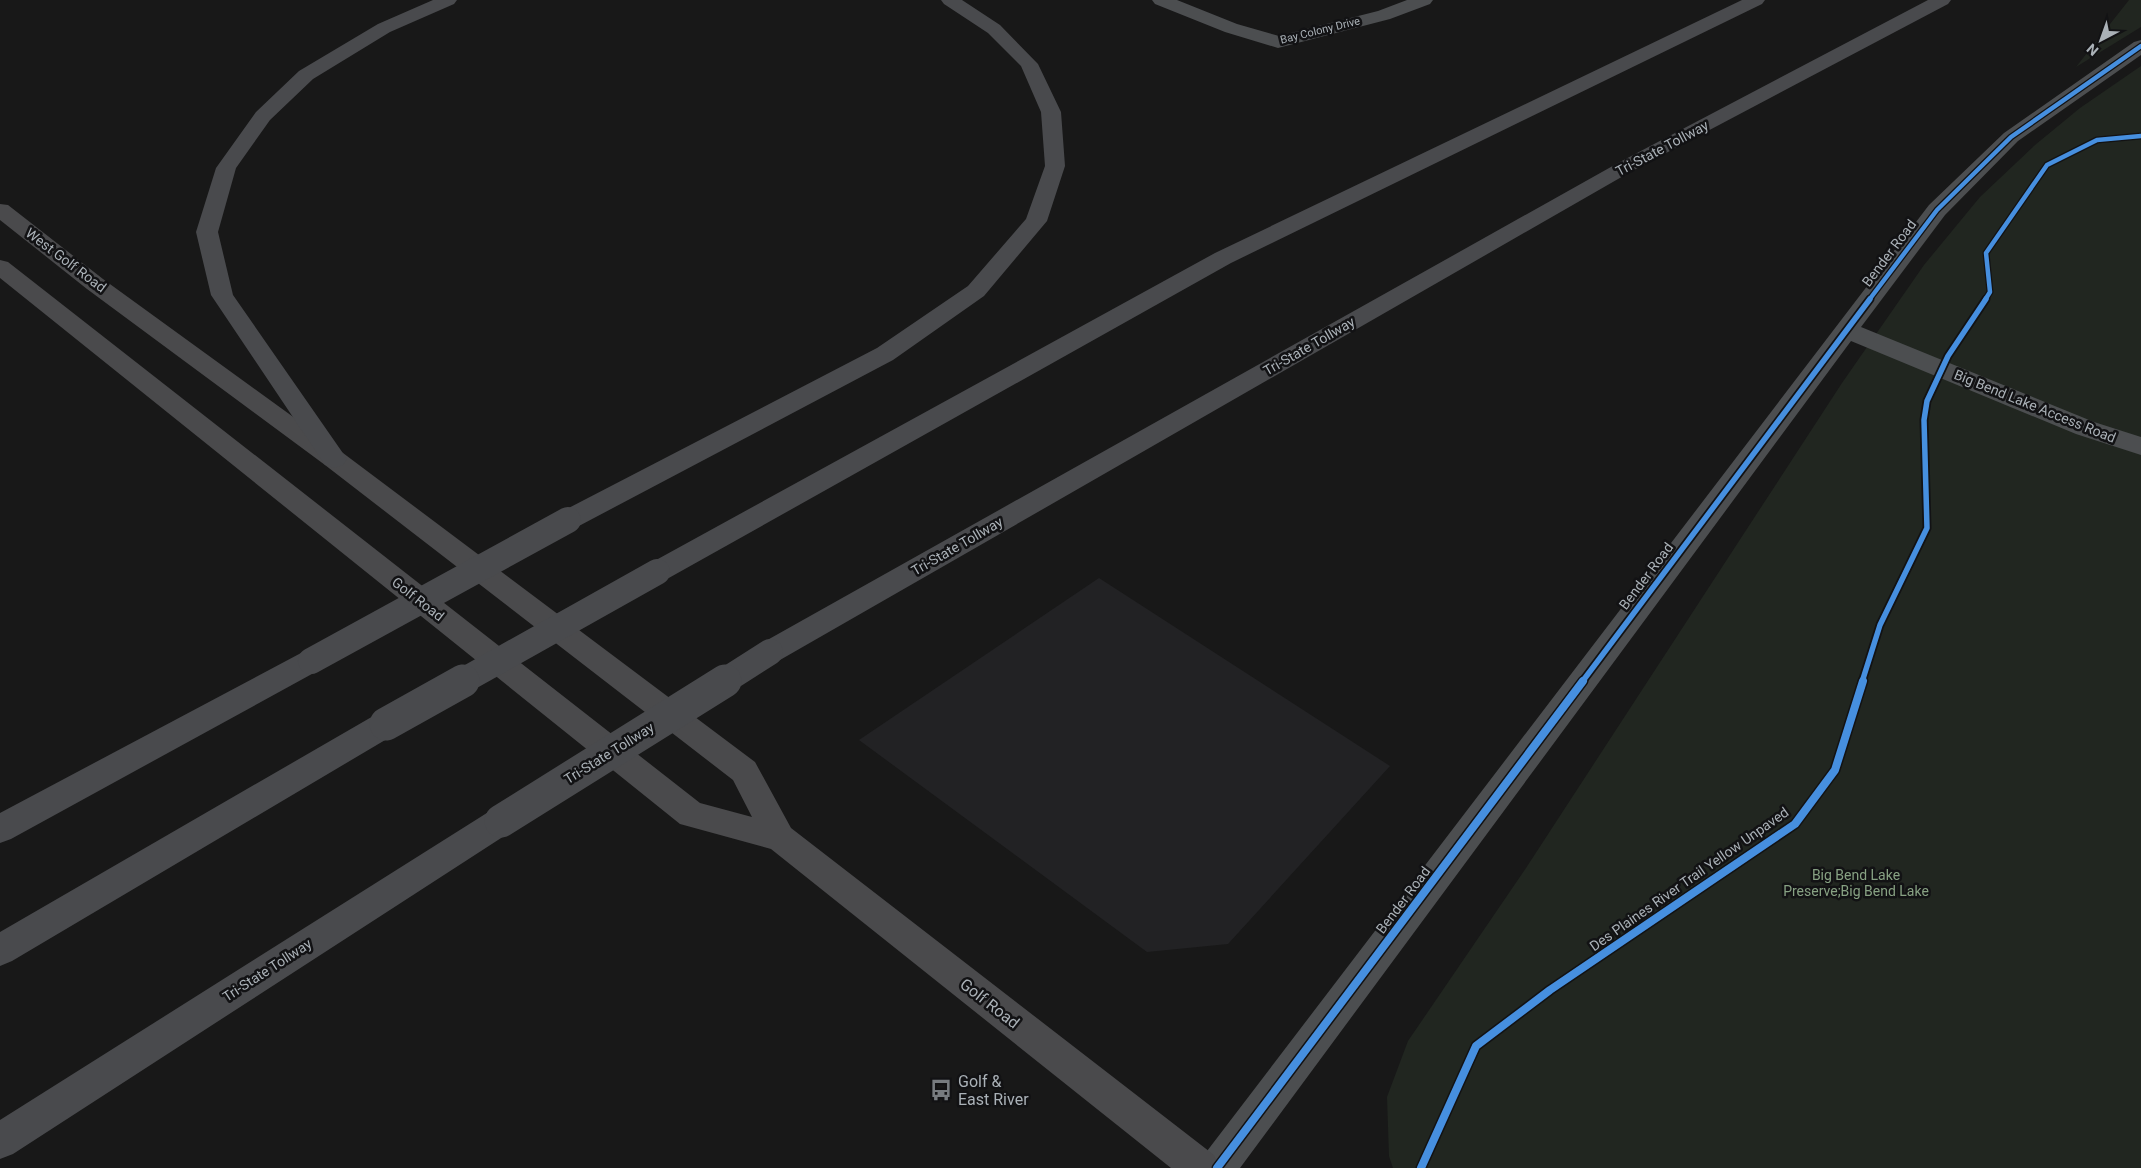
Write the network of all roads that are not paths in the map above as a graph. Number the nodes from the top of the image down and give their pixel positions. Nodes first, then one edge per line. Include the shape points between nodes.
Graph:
1 (448, 0) edge
2 (950, 0) edge
3 (1161, 0) edge
4 (1403, 0) edge
5 (1424, 0) edge
6 (1756, 0) edge
7 (1942, 0) edge
8 (1384, 14) junction
9 (2141, 46) edge
10 (0, 210) edge
11 (0, 268) edge
12 (132, 310) joint
13 (1847, 330) junction
14 (2141, 446) edge
15 (334, 459) junction
16 (0, 829) edge
17 (780, 838) junction
18 (0, 950) edge
19 (0, 1141) edge
20 (1201, 1168) edge
21 (1217, 1168) edge

1 - 15 highway via 384,28 306,76 263,116 226,168 207,232 222,295
2 - 16 highway, bridge via 994,29 1029,64 1050,112 1055,166 1036,222 976,292 885,354 568,520
3 - 8 street, Bay Colony Drive via 1278,42
4 - 8 street
5 - 8 street, Bay Colony Drive
6 - 18 highway, bridge via 1223,258 386,724
7 - 19 highway, Tri-State Tollway, bridge via 1625,167 770,652
9 - 13 street, Bender Road via 2011,137 1937,210
10 - 12 main road, West Golf Road
11 - 17 main road, Golf Road via 691,814
12 - 15 main road, Golf Road
13 - 14 street, Big Bend Lake Access Road via 2085,428
13 - 21 street, Bender Road
15 - 17 main road, Golf Road via 744,772
17 - 20 main road, Golf Road

